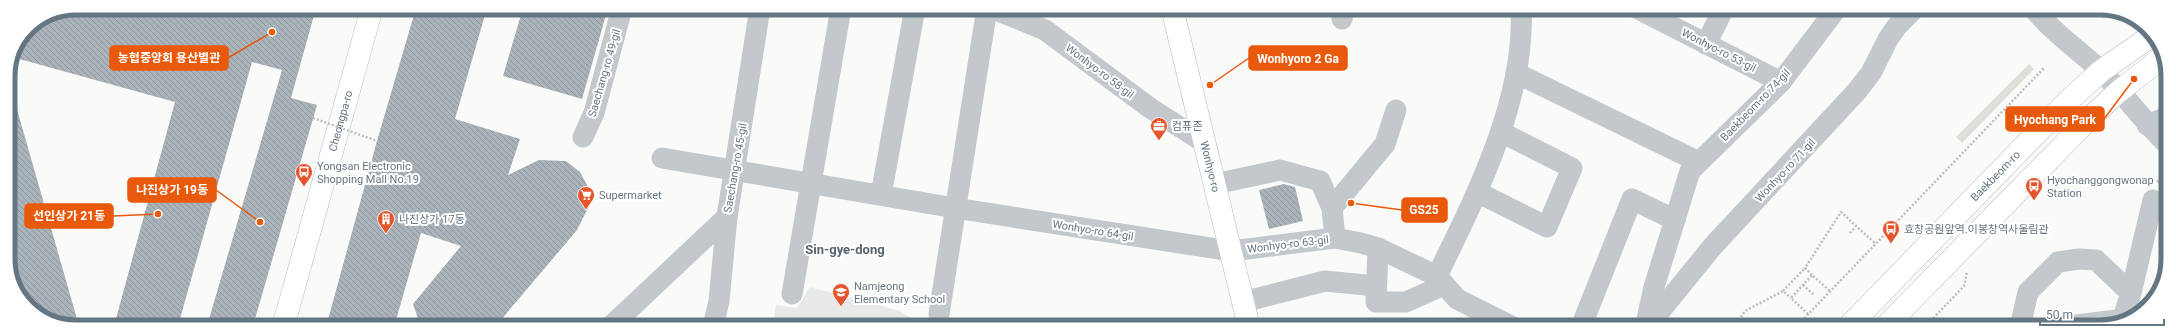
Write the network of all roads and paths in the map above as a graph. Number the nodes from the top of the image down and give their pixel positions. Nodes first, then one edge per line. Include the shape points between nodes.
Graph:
1 (370, 15) edge
2 (620, 15) edge
3 (759, 15) edge
4 (840, 15) edge
5 (914, 15) edge
6 (986, 15) edge
7 (1008, 15) edge
8 (1174, 15) edge
9 (1521, 15) edge
10 (1650, 15) edge
11 (1720, 15) edge
12 (1832, 15) edge
13 (1907, 15) edge
14 (2041, 15) edge
15 (2148, 38) edge
16 (1706, 44) junction
17 (2159, 60) edge
18 (2045, 67) dead end
19 (2101, 71) junction
20 (1516, 73) junction
21 (1781, 82) junction
22 (2118, 92) junction
23 (1396, 110) dead end
24 (313, 118) dead end
25 (2161, 119) edge
26 (2147, 125) junction
27 (1501, 132) junction
28 (583, 136) dead end
29 (2161, 138) edge
30 (376, 141) dead end
31 (1205, 143) junction
32 (662, 158) dead end
33 (1699, 162) junction
34 (736, 171) junction
35 (1993, 177) junction
36 (2161, 179) edge
37 (810, 184) junction
38 (1215, 184) junction
39 (2155, 191) joint
40 (1477, 192) junction
41 (881, 195) junction
42 (2013, 195) junction
43 (955, 208) junction
44 (1332, 208) junction
45 (727, 217) junction
46 (1675, 220) junction
47 (1856, 226) junction
48 (1850, 233) dead end
49 (1335, 238) junction
50 (1876, 244) junction
51 (1378, 248) junction
52 (1231, 251) junction
53 (1969, 264) dead end
54 (1805, 268) junction
55 (1812, 274) junction
56 (1440, 280) junction
57 (1803, 285) junction
58 (1376, 286) junction
59 (1783, 291) junction
60 (1831, 292) junction
61 (2131, 293) junction
62 (792, 294) dead end
63 (1814, 295) dead end
64 (1791, 298) junction
65 (1243, 302) junction
66 (939, 314) dead end
67 (1808, 314) junction
68 (2124, 314) edge
69 (285, 320) edge
70 (617, 320) edge
71 (715, 320) edge
72 (1247, 320) edge
73 (1499, 320) edge
74 (1584, 320) edge
75 (1647, 320) edge
76 (1652, 320) edge
77 (1739, 320) edge
78 (1802, 320) edge
79 (1855, 320) edge
80 (1892, 320) edge
81 (1932, 320) edge
82 (2022, 320) edge

1 - 69 main road, Cheongpa-ro
2 - 28 street, Saechang-ro 49-gil via 594,113
3 - 34 street, Saechang-ro 45-gil
4 - 37 street
5 - 41 street
6 - 43 street
7 - 31 street, Wonhyo-ro 58-gil via 1045,30 1150,108
8 - 31 main road, Wonhyo-ro
9 - 20 street via 1522,33
10 - 16 street, Wonhyo-ro 53-gil
11 - 16 street
12 - 21 street, Baekbeom-ro 74-gil
13 - 76 street, Wonhyo-ro 71-gil via 1888,39 1871,73 1857,91 1713,246
14 - 19 street via 2077,52
15 - 19 main road, Baekbeom-ro
16 - 21 street, Wonhyo-ro 53-gil
17 - 22 main road
18 - 50 path
19 - 22 street
19 - 35 main road, Baekbeom-ro via 2038,130
20 - 27 street
20 - 33 street
21 - 33 street, Baekbeom-ro 74-gil
22 - 26 street
22 - 42 main road
23 - 44 street via 1385,144
24 - 30 path, bridge
25 - 26 street
26 - 29 street
27 - 40 street
27 - 40 street via 1572,168 1547,227
31 - 38 main road, Wonhyo-ro
32 - 34 street, Wonhyo-ro 64-gil
33 - 46 street, Baekbeom-ro 74-gil via 1690,171
34 - 37 street, Wonhyo-ro 64-gil
34 - 45 street, Saechang-ro 45-gil
35 - 42 main road via 2007,175 2016,183
35 - 79 main road, Baekbeom-ro
36 - 39 path
37 - 41 street, Wonhyo-ro 64-gil
37 - 62 street
38 - 44 street via 1280,170 1320,181
38 - 52 main road, Wonhyo-ro
39 - 61 street
40 - 56 street
41 - 43 street, Wonhyo-ro 64-gil
42 - 80 main road
43 - 52 street, Wonhyo-ro 64-gil
43 - 66 street
44 - 49 street
45 - 70 street, Saechang-ro 45-gil
45 - 71 street via 719,301
46 - 74 street via 1632,199
46 - 75 street, Baekbeom-ro 74-gil via 1654,287
47 - 48 path
47 - 50 path
47 - 54 path via 1841,212
49 - 51 street, Wonhyo-ro 63-gil
49 - 52 street, Wonhyo-ro 63-gil
50 - 60 path
51 - 56 street, Wonhyo-ro 63-gil
51 - 58 street
52 - 65 main road, Wonhyo-ro
53 - 81 path via 1964,286
54 - 55 path
54 - 59 path
55 - 57 path
55 - 60 path
56 - 58 street via 1406,302 1376,302
56 - 73 street, Wonhyo-ro 63-gil via 1457,299
57 - 63 path
57 - 64 path
58 - 65 street via 1325,281
59 - 64 path
59 - 77 path via 1745,311
60 - 67 path
61 - 68 street
61 - 82 street via 2096,260 2058,262 2028,292
64 - 67 path
65 - 72 main road, Wonhyo-ro
67 - 78 path

